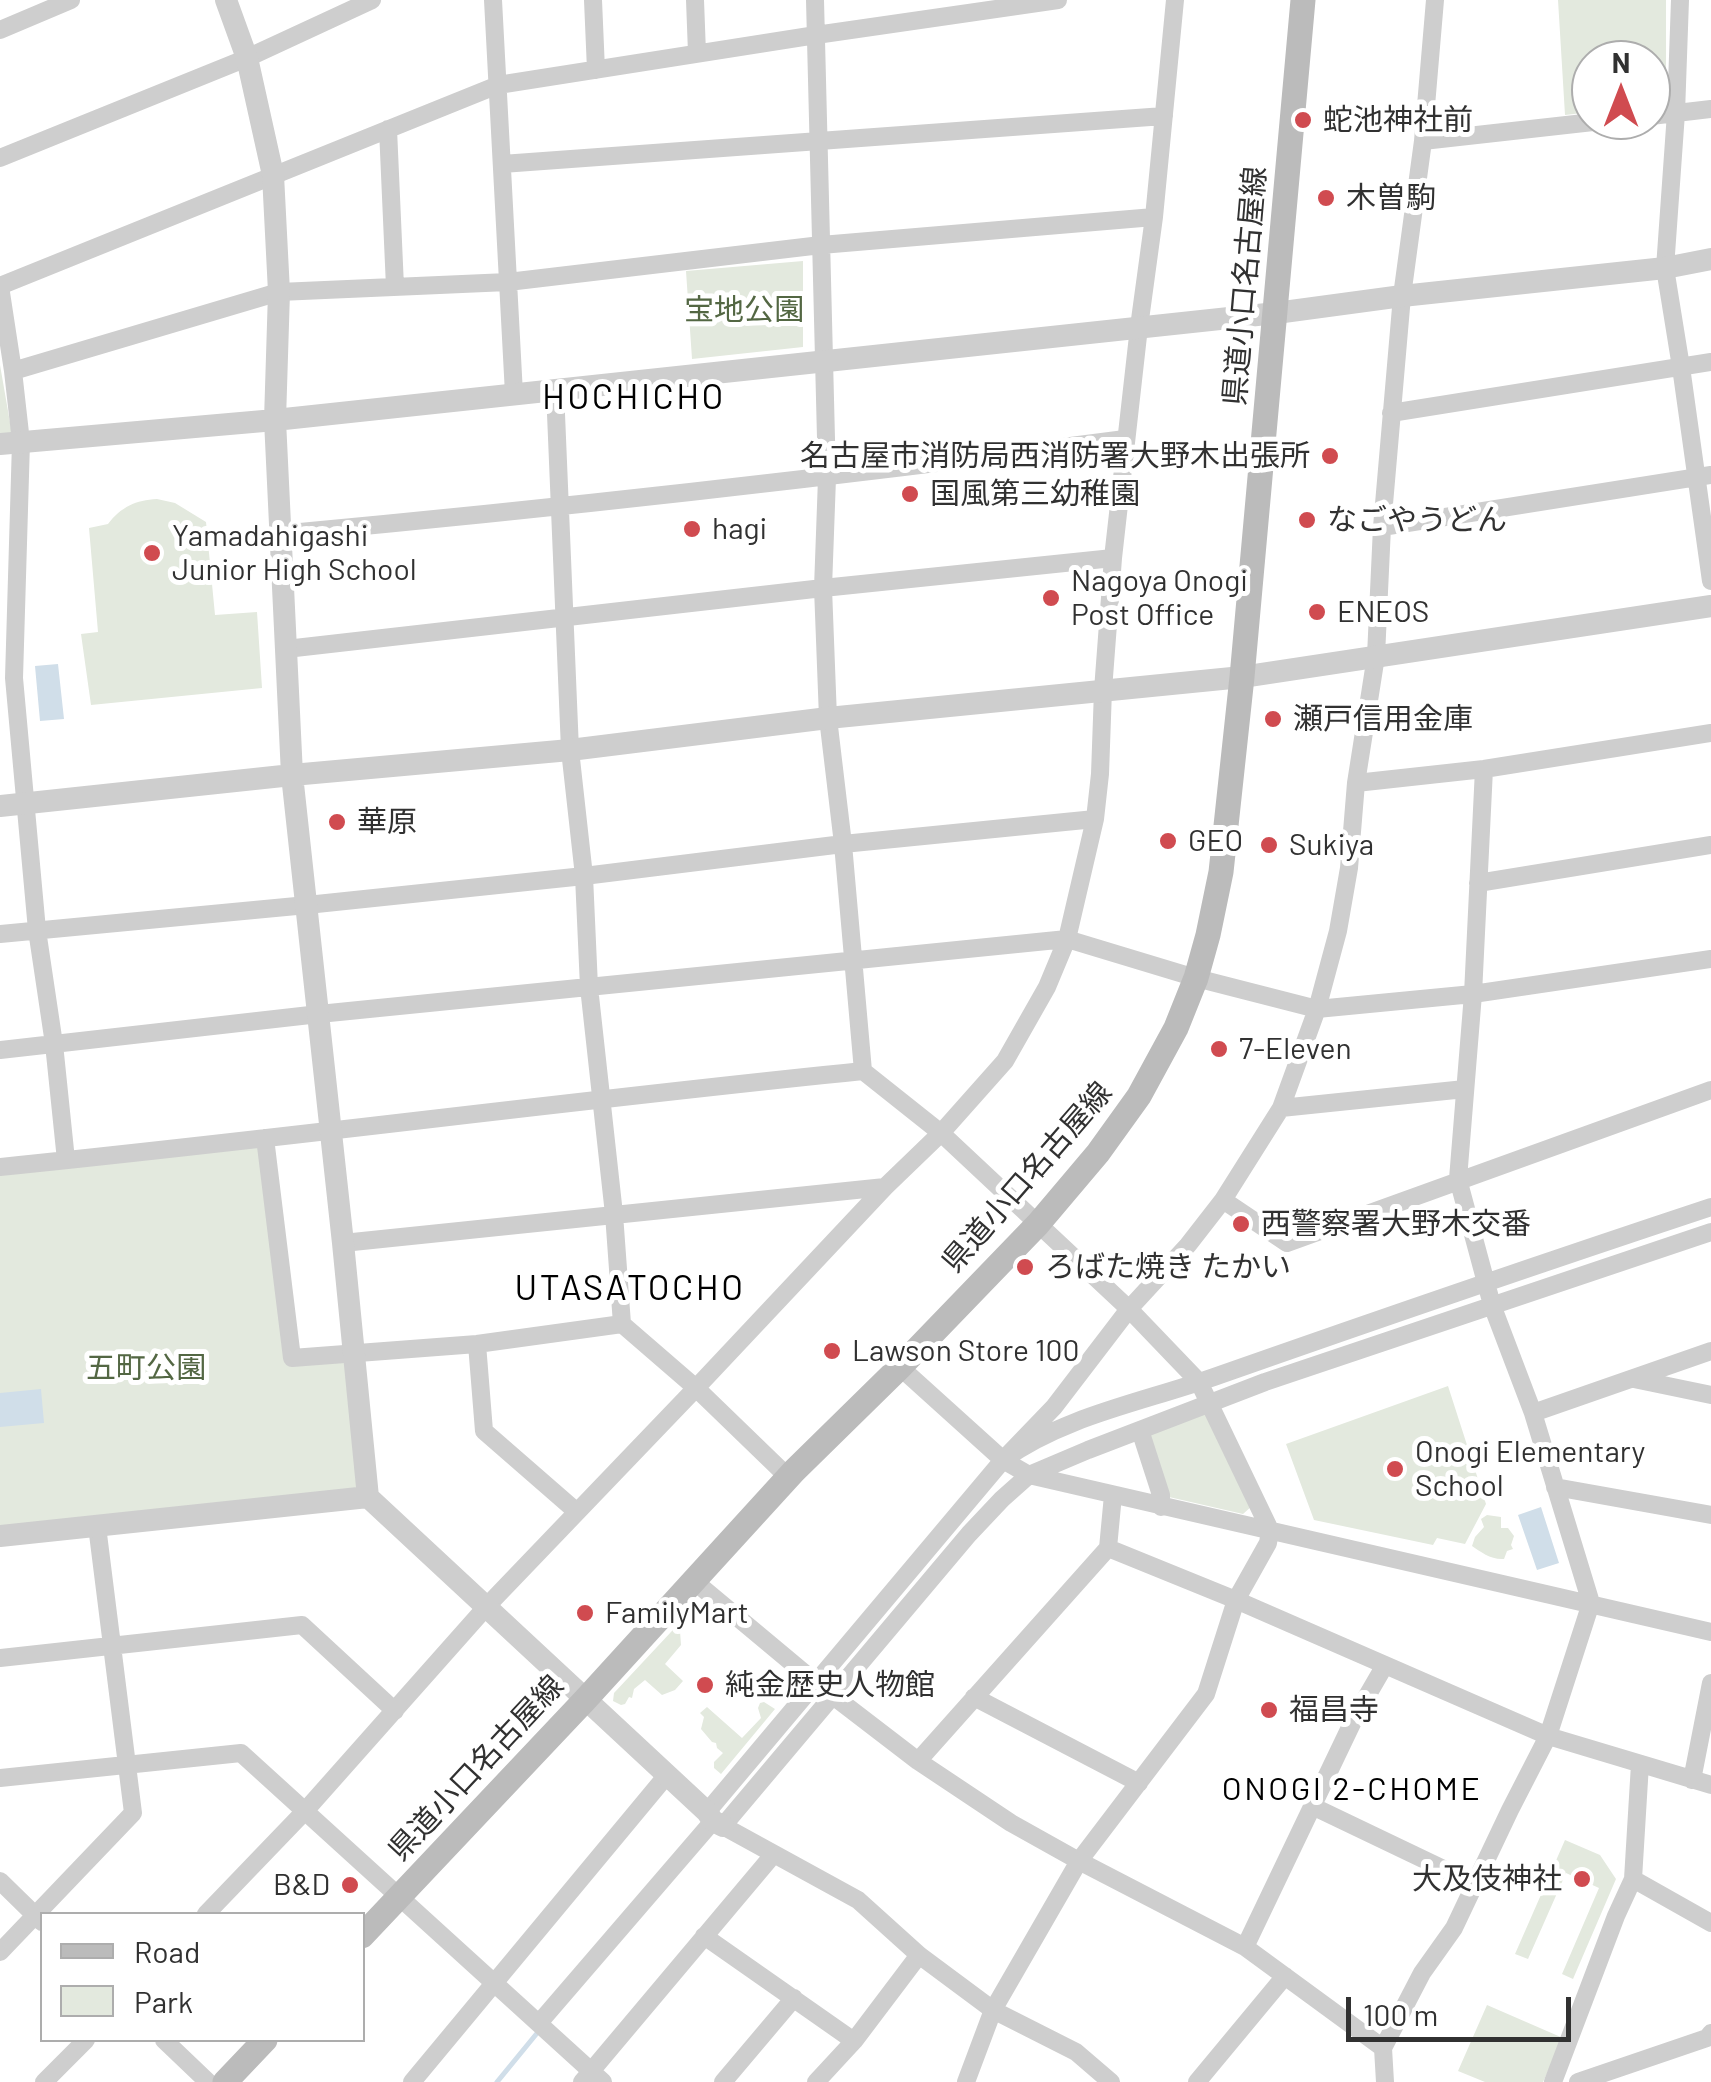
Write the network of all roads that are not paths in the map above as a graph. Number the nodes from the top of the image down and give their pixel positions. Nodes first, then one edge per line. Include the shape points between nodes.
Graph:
1 (71, 0) edge
2 (226, 0) edge
3 (372, 0) edge
4 (493, 0) edge
5 (593, 0) edge
6 (695, 0) edge
7 (815, 0) edge
8 (1058, 0) edge
9 (1175, 0) edge
10 (1303, 0) edge
11 (1436, 0) edge
12 (1680, 0) edge
13 (0, 30) edge
14 (816, 35) junction
15 (697, 54) junction
16 (247, 58) junction
17 (596, 70) junction
18 (498, 86) junction
19 (1711, 109) edge
20 (1676, 113) junction
21 (1671, 114) edge
22 (1164, 116) junction
23 (1571, 124) edge
24 (388, 129) junction
25 (818, 141) junction
26 (1423, 141) junction
27 (0, 158) edge
28 (502, 164) junction
29 (273, 174) junction
30 (1154, 217) junction
31 (821, 245) junction
32 (1711, 259) edge
33 (1665, 268) junction
34 (508, 282) junction
35 (0, 286) edge
36 (395, 287) junction
37 (279, 292) junction
38 (1402, 296) junction
39 (1276, 313) junction
40 (1138, 327) junction
41 (824, 361) junction
42 (1711, 362) edge
43 (1682, 367) junction
44 (14, 370) junction
45 (556, 390) junction
46 (514, 394) junction
47 (1392, 413) junction
48 (275, 420) junction
49 (1125, 440) junction
50 (10, 443) edge
51 (1704, 476) edge
52 (828, 478) junction
53 (561, 508) junction
54 (1382, 527) junction
55 (279, 534) junction
56 (1113, 558) junction
57 (9, 560) edge
58 (1711, 581) edge
59 (823, 588) junction
60 (1711, 606) edge
61 (566, 616) junction
62 (286, 649) junction
63 (1376, 656) junction
64 (1242, 677) junction
65 (7, 679) edge
66 (1103, 690) junction
67 (828, 718) junction
68 (1711, 733) edge
69 (570, 750) junction
70 (1484, 769) junction
71 (292, 774) junction
72 (1356, 782) junction
73 (26, 802) junction
74 (0, 806) edge
75 (1095, 819) junction
76 (843, 844) junction
77 (1711, 845) edge
78 (584, 876) junction
79 (1478, 883) junction
80 (307, 905) junction
81 (38, 930) junction
82 (0, 934) edge
83 (1066, 940) junction
84 (854, 959) junction
85 (1711, 959) edge
86 (1196, 978) junction
87 (589, 987) junction
88 (1473, 994) junction
89 (1317, 1009) junction
90 (319, 1014) junction
91 (54, 1044) junction
92 (0, 1050) edge
93 (863, 1071) junction
94 (1465, 1089) junction
95 (1711, 1090) edge
96 (600, 1098) junction
97 (1281, 1108) junction
98 (332, 1130) junction
99 (941, 1133) junction
100 (264, 1138) junction
101 (66, 1160) junction
102 (0, 1167) edge
103 (1458, 1179) junction
104 (885, 1186) junction
105 (1223, 1200) junction
106 (1711, 1207) edge
107 (614, 1214) junction
108 (1038, 1224) junction
109 (1711, 1232) edge
110 (344, 1243) junction
111 (1486, 1281) junction
112 (1492, 1305) junction
113 (1129, 1310) junction
114 (622, 1324) junction
115 (476, 1344) junction
116 (1711, 1352) edge
117 (354, 1354) junction
118 (900, 1367) junction
119 (1633, 1378) junction
120 (1199, 1382) junction
121 (696, 1388) junction
122 (1711, 1396) edge
123 (1208, 1402) junction
124 (1533, 1413) junction
125 (1140, 1430) junction
126 (1003, 1460) junction
127 (1028, 1475) junction
128 (788, 1478) junction
129 (1556, 1487) junction
130 (1113, 1495) junction
131 (368, 1497) junction
132 (1161, 1507) junction
133 (577, 1512) junction
134 (1711, 1515) edge
135 (98, 1526) junction
136 (1270, 1530) junction
137 (0, 1536) edge
138 (1108, 1548) junction
139 (694, 1581) junction
140 (1236, 1600) junction
141 (1591, 1603) junction
142 (487, 1606) junction
143 (1711, 1632) edge
144 (113, 1647) junction
145 (0, 1658) edge
146 (1385, 1665) junction
147 (815, 1682) junction
148 (1711, 1683) edge
149 (833, 1696) junction
150 (974, 1697) junction
151 (585, 1700) junction
152 (395, 1711) junction
153 (1548, 1736) junction
154 (918, 1760) junction
155 (1640, 1764) junction
156 (127, 1766) junction
157 (667, 1775) junction
158 (0, 1778) edge
159 (1692, 1780) junction
160 (1138, 1783) junction
161 (1711, 1784) edge
162 (1312, 1806) junction
163 (305, 1811) junction
164 (714, 1820) junction
165 (773, 1855) junction
166 (1080, 1861) junction
167 (1633, 1879) junction
168 (0, 1881) edge
169 (1475, 1884) junction
170 (398, 1898) junction
171 (45, 1912) edge
172 (208, 1912) edge
173 (39, 1919) edge
174 (1711, 1922) edge
175 (365, 1933) edge
176 (704, 1936) junction
177 (1246, 1947) junction
178 (0, 1952) edge
179 (919, 1955) junction
180 (1285, 1976) junction
181 (494, 1983) junction
182 (794, 1998) junction
183 (993, 2010) junction
184 (539, 2022) junction
185 (1711, 2033) edge
186 (854, 2041) junction
187 (84, 2042) edge
188 (166, 2042) edge
189 (262, 2042) edge
190 (1383, 2048) junction
191 (592, 2078) edge
192 (44, 2082) edge
193 (208, 2082) edge
194 (224, 2082) edge
195 (412, 2082) edge
196 (723, 2082) edge
197 (816, 2082) edge
198 (966, 2082) edge
199 (1111, 2082) edge
200 (1197, 2082) edge
201 (1386, 2082) edge
202 (1552, 2082) edge
203 (1578, 2082) edge

1 - 13 street
2 - 16 street
3 - 16 street
4 - 18 street
5 - 17 street
6 - 15 street
7 - 14 street
8 - 14 street
9 - 22 street
10 - 39 main road, 県道小口名古屋線
11 - 26 street
12 - 20 street
14 - 15 street
14 - 25 street
15 - 17 street
16 - 27 street
16 - 29 street
17 - 18 street
18 - 24 street
18 - 28 street
19 - 20 street
20 - 21 street
20 - 33 street
22 - 25 street
22 - 30 street
23 - 26 street
24 - 29 street
24 - 36 street
25 - 28 street
25 - 31 street
26 - 38 street
28 - 34 street
29 - 35 street
29 - 37 street
30 - 31 street
30 - 40 street
31 - 34 street
31 - 41 street
32 - 33 street
33 - 38 street
33 - 43 street
34 - 36 street
34 - 46 street
35 - 44 street
36 - 37 street
37 - 44 street
37 - 48 street
38 - 39 street
38 - 47 street
39 - 40 street
39 - 64 main road, 県道小口名古屋線
40 - 41 street
40 - 49 street
41 - 45 street
41 - 52 street
42 - 43 street
43 - 47 street
43 - 51 street
44 - 50 street
45 - 46 street
45 - 53 street
46 - 48 street
47 - 54 street
48 - 50 street
48 - 55 street
49 - 52 street
49 - 56 street
50 - 57 street
51 - 54 street
51 - 58 street
52 - 53 street
52 - 59 street
53 - 55 street
53 - 61 street
54 - 63 street
55 - 62 street
56 - 59 street
56 - 66 street
57 - 65 street
59 - 61 street
59 - 67 street
60 - 63 street
61 - 62 street
61 - 69 street
62 - 71 street
63 - 64 street
63 - 72 street
64 - 66 street
64 - 86 main road, 県道小口名古屋線 via 1221,872
65 - 73 street
66 - 67 street
66 - 75 street
67 - 69 street
67 - 76 street
68 - 70 street
69 - 71 street
69 - 78 street
70 - 72 street
70 - 79 street
71 - 73 street
71 - 80 street
72 - 89 street via 1349,868
73 - 74 street
73 - 81 street
75 - 76 street
75 - 83 street
76 - 78 street
76 - 84 street
77 - 79 street
78 - 80 street
78 - 87 street
79 - 88 street
80 - 81 street
80 - 90 street
81 - 82 street
81 - 91 street
83 - 84 street
83 - 86 street
83 - 99 street via 1005,1061
84 - 87 street
84 - 93 street
85 - 88 street
86 - 89 street
86 - 108 main road, 県道小口名古屋線 via 1139,1096
87 - 90 street
87 - 96 street
88 - 89 street
88 - 94 street
89 - 97 street
90 - 91 street
90 - 98 street
91 - 92 street
91 - 101 street
93 - 96 street
93 - 99 street
94 - 97 street
94 - 103 street
95 - 103 street
96 - 98 street
96 - 107 street
97 - 105 street
98 - 100 street
98 - 110 street
99 - 104 street
99 - 108 street
100 - 101 street
100 - 117 street via 292,1358
101 - 102 street
103 - 105 street via 1287,1242
103 - 111 street
104 - 107 street
104 - 121 street
105 - 113 street
106 - 111 street
107 - 110 street
107 - 114 street
108 - 113 street
108 - 118 main road, 県道小口名古屋線
109 - 112 street
110 - 117 street
111 - 112 street
111 - 120 street
112 - 123 street
112 - 124 street
113 - 120 street
113 - 126 street
114 - 115 street
114 - 121 street
115 - 117 street
115 - 133 street via 484,1431
116 - 119 street
117 - 131 street
118 - 126 street
118 - 128 main road, 県道小口名古屋線
119 - 122 street
119 - 124 street
120 - 123 street
120 - 126 street via 1062,1426
121 - 128 street
121 - 133 street
123 - 125 street
123 - 136 street
124 - 129 street
125 - 127 street
125 - 132 street
126 - 127 street
126 - 147 street
127 - 130 street
127 - 149 street via 969,1534
128 - 139 main road, 県道小口名古屋線
129 - 134 street
129 - 141 street
130 - 132 street
130 - 138 street
131 - 135 street
131 - 142 street
132 - 136 street
133 - 142 street
135 - 137 street
135 - 144 street
136 - 140 street
136 - 141 street
138 - 140 street
138 - 150 street
139 - 147 street
139 - 151 main road, 県道小口名古屋線
140 - 146 street
140 - 160 street via 1206,1694
141 - 143 street
141 - 153 street
142 - 151 street
142 - 152 street
144 - 145 street
144 - 152 street via 302,1625
144 - 156 street
146 - 153 street
146 - 162 street
147 - 149 street
147 - 164 street
148 - 159 street
149 - 154 street
149 - 164 street
150 - 154 street
150 - 160 street
151 - 157 street
151 - 170 main road, 県道小口名古屋線
152 - 163 street
153 - 155 street
153 - 169 street
154 - 166 street
155 - 159 street
155 - 167 street
156 - 158 street
156 - 163 street via 241,1753
156 - 171 street via 133,1813
157 - 164 street
157 - 181 street
159 - 161 street
160 - 166 street
162 - 169 street
162 - 177 street
163 - 170 street
163 - 172 street
164 - 165 street
164 - 184 street
165 - 176 street
165 - 179 street via 858,1900
166 - 177 street
166 - 183 street
167 - 174 street
167 - 202 street
168 - 173 street
169 - 190 street
170 - 175 main road, 県道小口名古屋線
170 - 181 street
173 - 178 street
176 - 182 street
176 - 191 street
177 - 180 street
179 - 183 street
179 - 186 street
180 - 190 street
180 - 200 street
181 - 184 street
181 - 195 street
182 - 186 street
182 - 196 street
183 - 198 street
183 - 199 street via 1076,2052
184 - 191 street
185 - 203 street
186 - 197 street
187 - 192 street
188 - 193 street
189 - 194 main road
190 - 201 street

